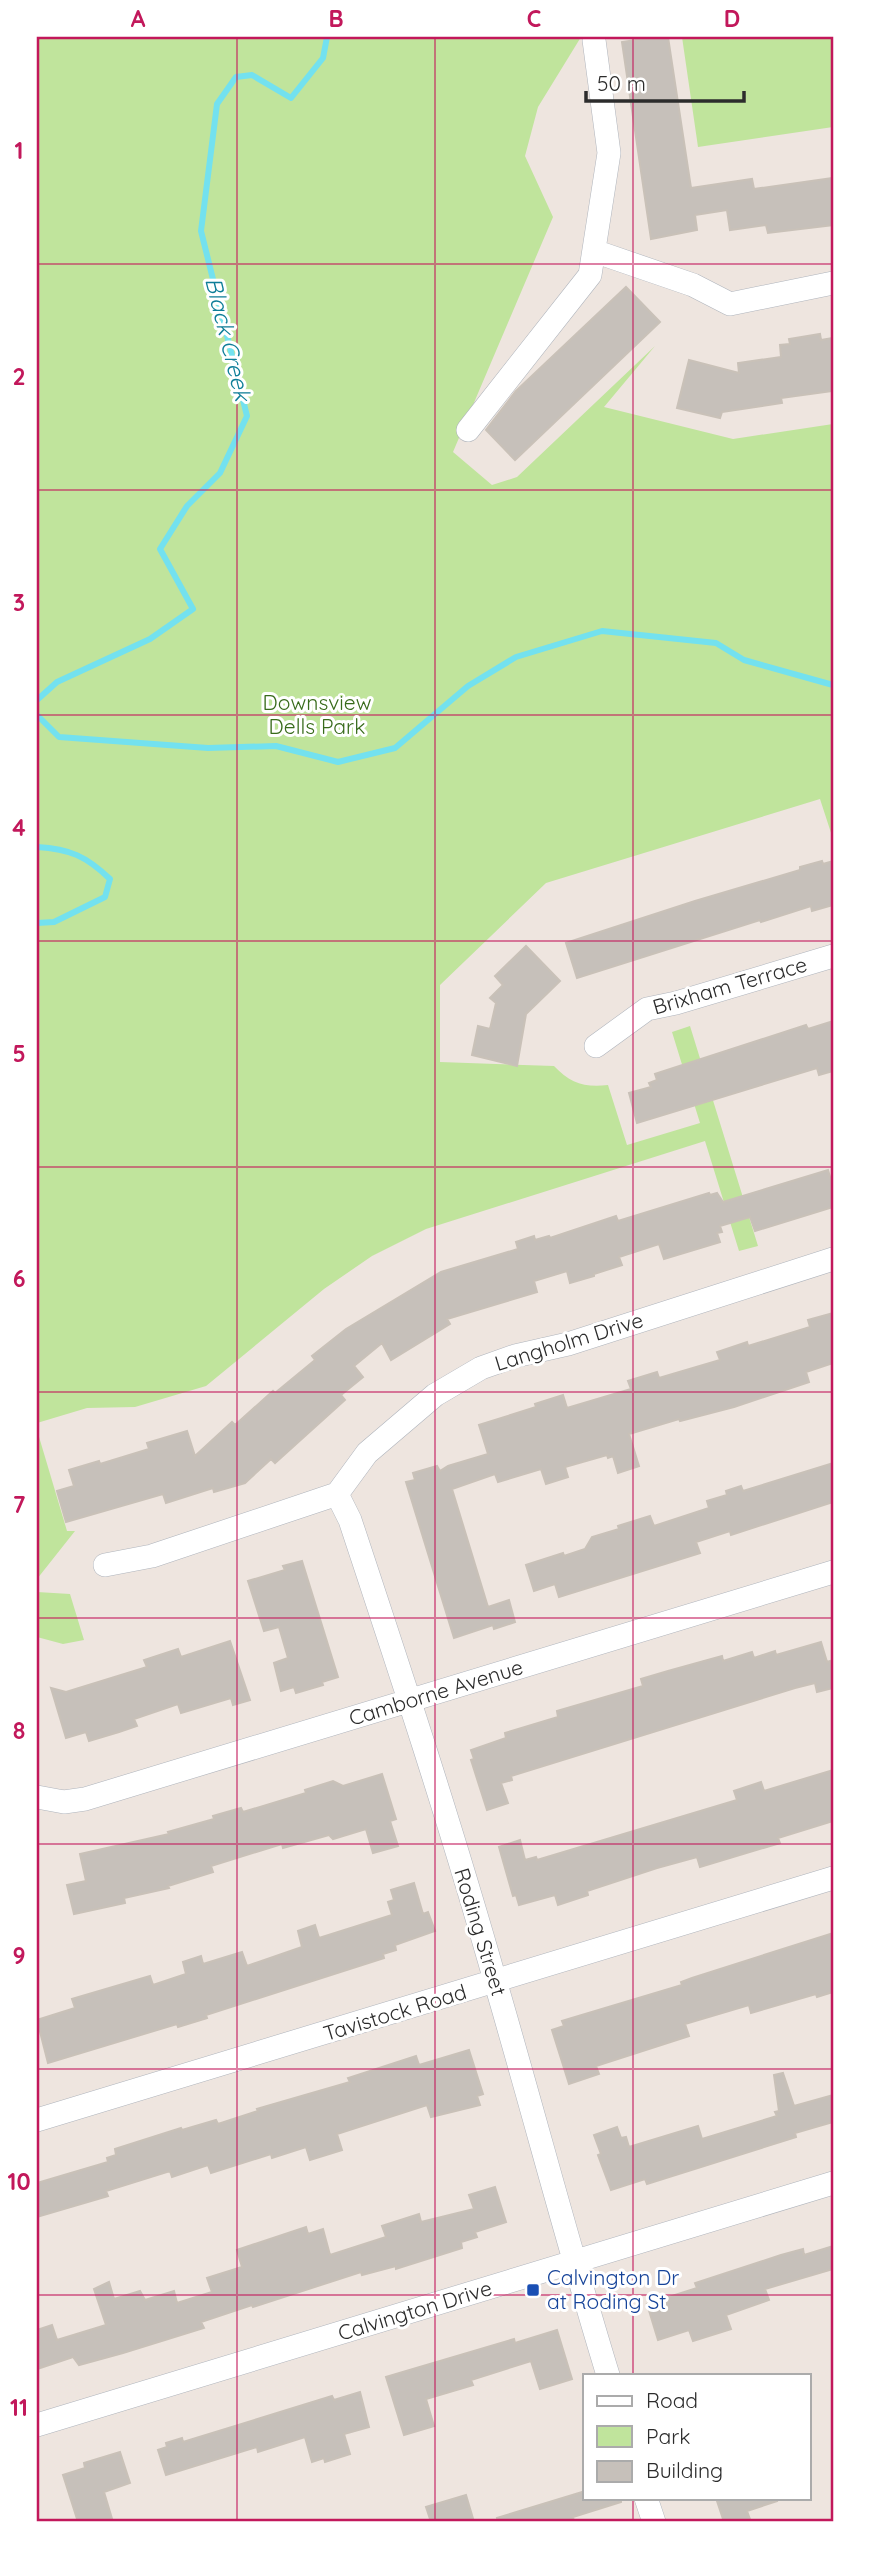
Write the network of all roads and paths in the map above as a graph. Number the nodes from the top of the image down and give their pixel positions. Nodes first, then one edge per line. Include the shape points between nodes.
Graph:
1 (594, 40) dead end
2 (594, 251) junction
3 (833, 284) edge
4 (468, 429) dead end
5 (833, 956) edge
6 (596, 1046) dead end
7 (833, 1259) edge
8 (337, 1494) junction
9 (105, 1565) dead end
10 (833, 1572) edge
11 (410, 1701) junction
12 (37, 1797) edge
13 (833, 1878) edge
14 (496, 1982) junction
15 (37, 2120) edge
16 (833, 2183) edge
17 (574, 2263) junction
18 (608, 2374) edge
19 (37, 2425) edge
20 (647, 2500) edge
21 (654, 2522) edge

1 - 2 street via 609,153
2 - 3 street via 693,285 730,304
2 - 4 street via 590,275
5 - 6 street, Brixham Terrace via 647,1009
7 - 8 street, Langholm Drive via 481,1368 435,1395 367,1453
8 - 9 street via 152,1556
8 - 11 street, Roding Street via 350,1520
10 - 11 street, Camborne Avenue
11 - 12 street, Camborne Avenue via 85,1799 64,1802
11 - 14 street, Roding Street
13 - 14 street, Tavistock Road
14 - 15 street, Tavistock Road
14 - 17 street, Roding Street
16 - 17 street, Calvington Drive
17 - 18 street, Roding Street
17 - 19 street, Calvington Drive
20 - 21 street

